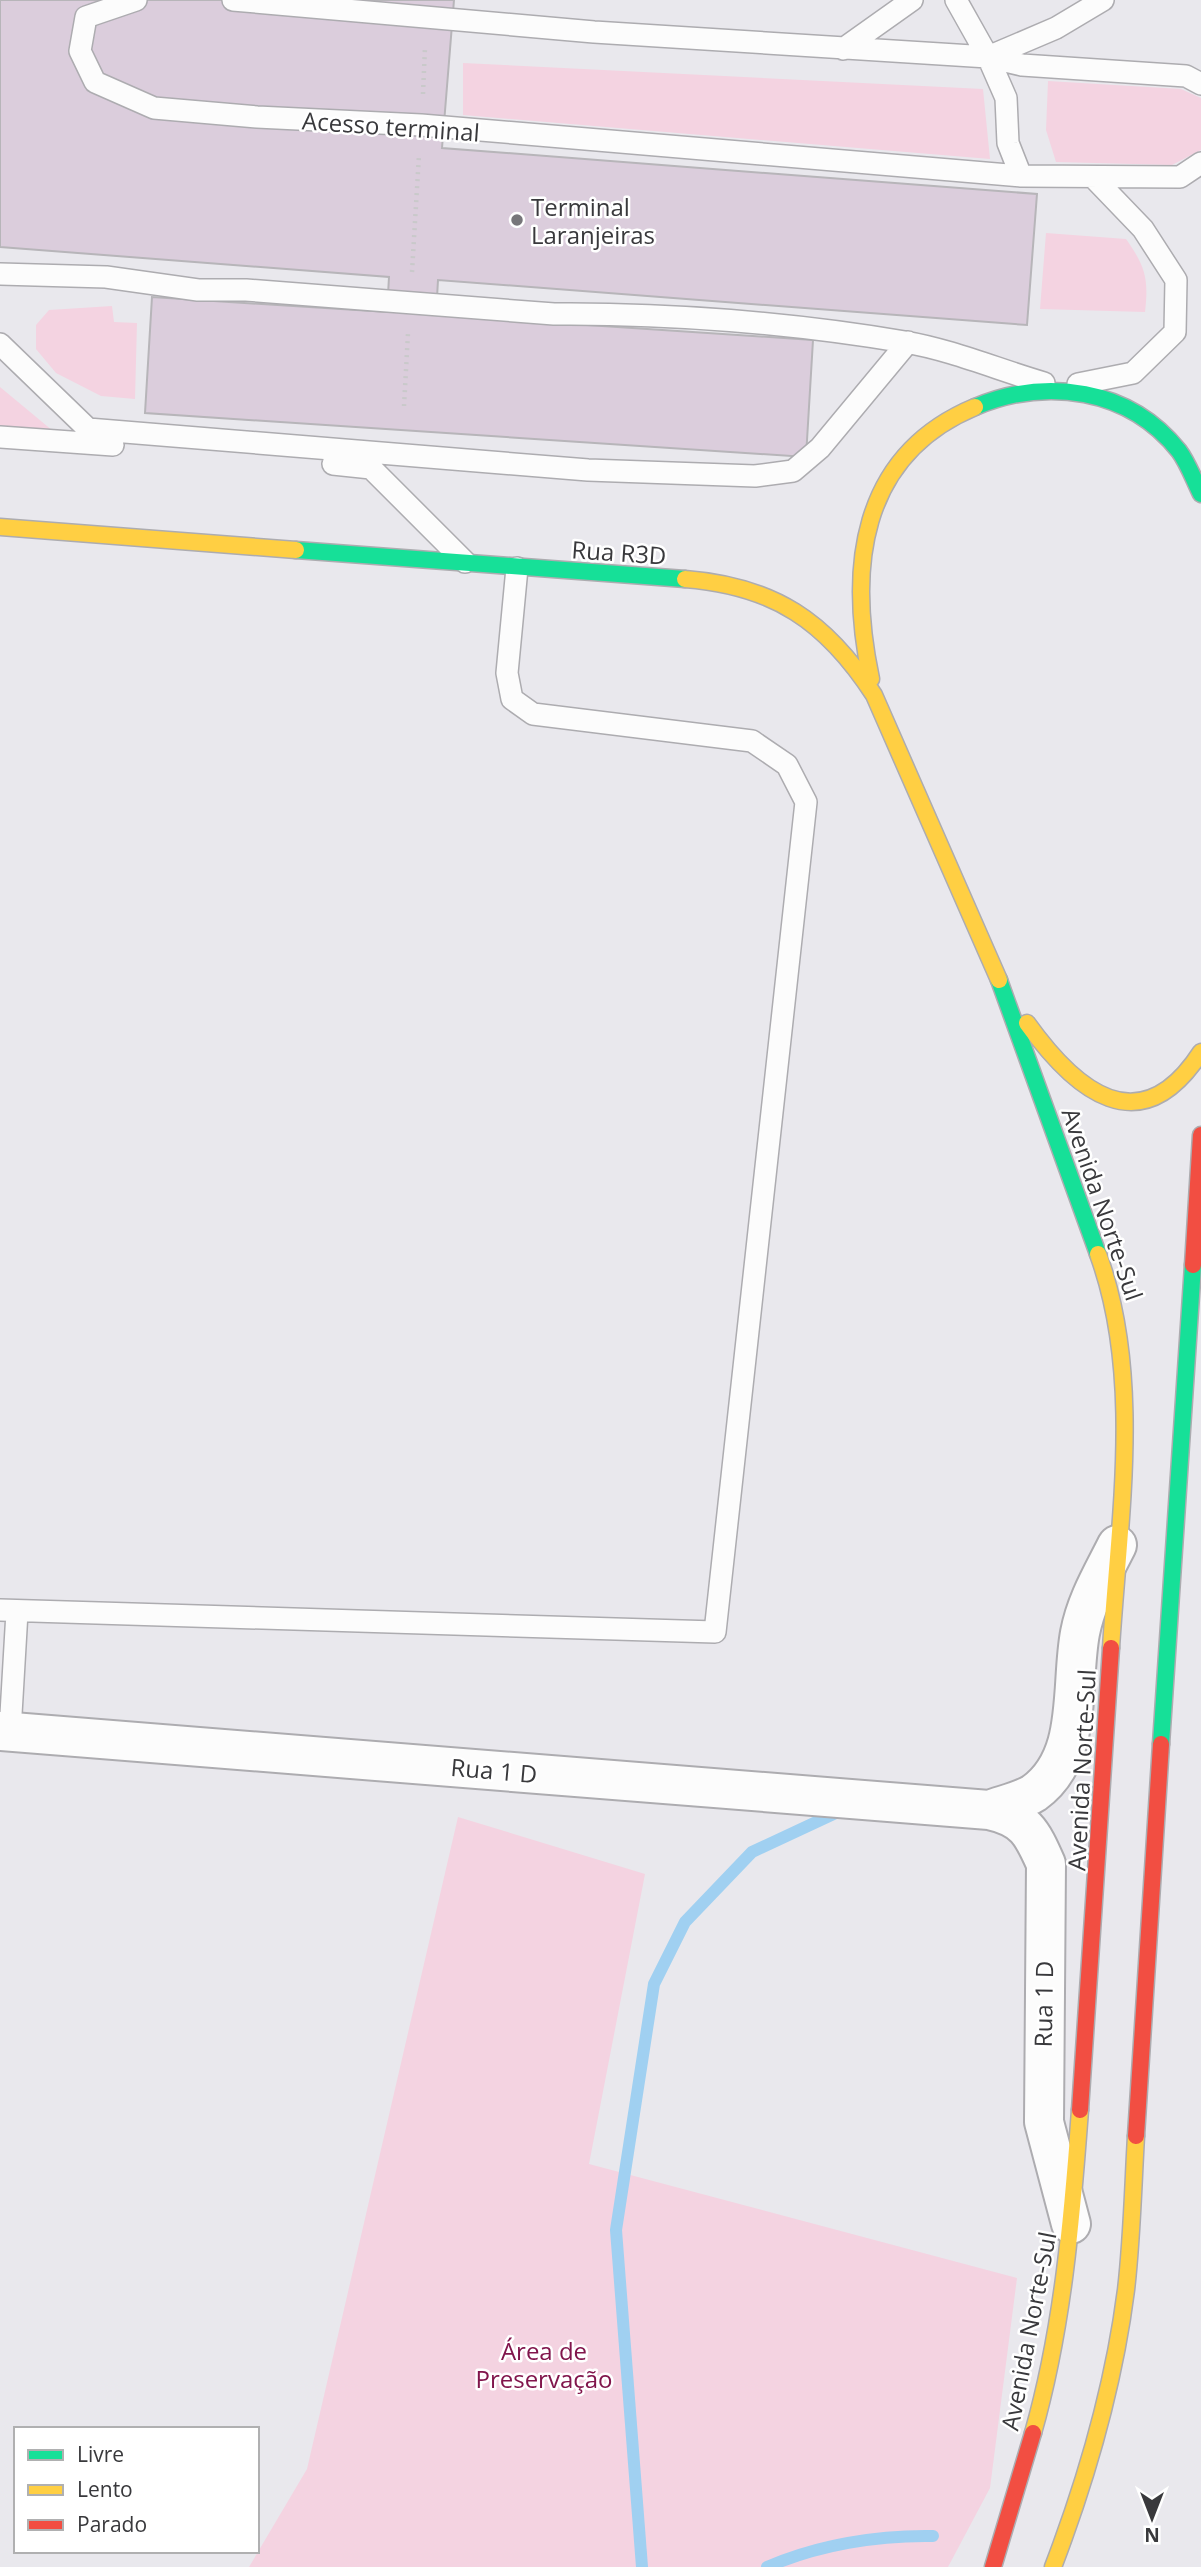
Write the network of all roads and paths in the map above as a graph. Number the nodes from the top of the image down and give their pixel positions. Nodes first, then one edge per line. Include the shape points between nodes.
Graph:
1 (135, 0) edge
2 (233, 0) edge
3 (912, 0) edge
4 (956, 0) edge
5 (1103, 0) edge
6 (427, 16) junction
7 (1056, 28) junction
8 (843, 50) junction
9 (988, 57) junction
10 (1022, 65) junction
11 (1201, 84) edge
12 (1006, 98) junction
13 (421, 125) junction
14 (1201, 163) edge
15 (1021, 176) junction
16 (1093, 177) junction
17 (0, 274) edge
18 (410, 302) junction
19 (908, 342) junction
20 (0, 344) edge
21 (1059, 388) junction
22 (404, 406) dead end
23 (0, 437) edge
24 (1201, 494) edge
25 (0, 527) edge
26 (467, 564) junction
27 (517, 568) junction
28 (874, 695) junction
29 (1002, 986) junction
30 (1201, 1052) edge
31 (1201, 1135) edge
32 (1117, 1545) junction
33 (8, 1611) edge
34 (5, 1731) edge
35 (989, 1810) junction
36 (1071, 2225) junction
37 (993, 2567) edge
38 (1053, 2567) edge

1 - 13 lane, Acesso terminal via 86,16 80,51 95,82 154,108
2 - 6 lane
3 - 8 lane
4 - 9 lane
5 - 7 lane
6 - 8 lane
6 - 13 path
7 - 9 lane
7 - 10 lane
8 - 9 lane
9 - 10 lane
9 - 12 lane
10 - 11 lane via 1186,76
10 - 12 lane
12 - 15 lane via 1008,144
13 - 15 lane, Acesso terminal
13 - 18 path
14 - 16 lane, Acesso terminal via 1180,177
15 - 16 lane, Acesso terminal
16 - 21 lane via 1143,229 1176,280 1175,332 1133,373
17 - 18 lane via 106,277 198,290
18 - 19 lane via 757,323
18 - 22 path
19 - 20 lane via 820,448 793,471 755,476 589,470 88,429
19 - 21 lane
21 - 24 main road via 1116,400 1153,421 1179,450
21 - 28 main road via 971,408 918,442 896,469 869,524 860,582 860,622
23 - 26 lane via 371,468
25 - 26 main road, Rua R3D
26 - 27 main road, Rua R3D
27 - 28 main road, Rua R3D via 707,581 761,594 833,639
27 - 33 lane via 508,673 512,699 533,714 752,740 787,765 806,802 715,1632
28 - 29 main road, Rua R3D
29 - 30 main road via 1071,1077 1107,1098 1148,1099 1172,1089 1190,1073
29 - 32 main road, Avenida Norte-Sul via 1120,1323 1125,1401
31 - 38 main road via 1126,2289 1112,2373 1091,2456
32 - 35 street, Rua 1 D via 1086,1604 1069,1742 1052,1773 1034,1793
32 - 36 main road, Avenida Norte-Sul
33 - 34 lane
34 - 35 street, Rua 1 D
35 - 36 street, Rua 1 D via 1012,1815 1033,1834 1046,1864 1044,2122
36 - 37 main road, Avenida Norte-Sul via 1046,2384

